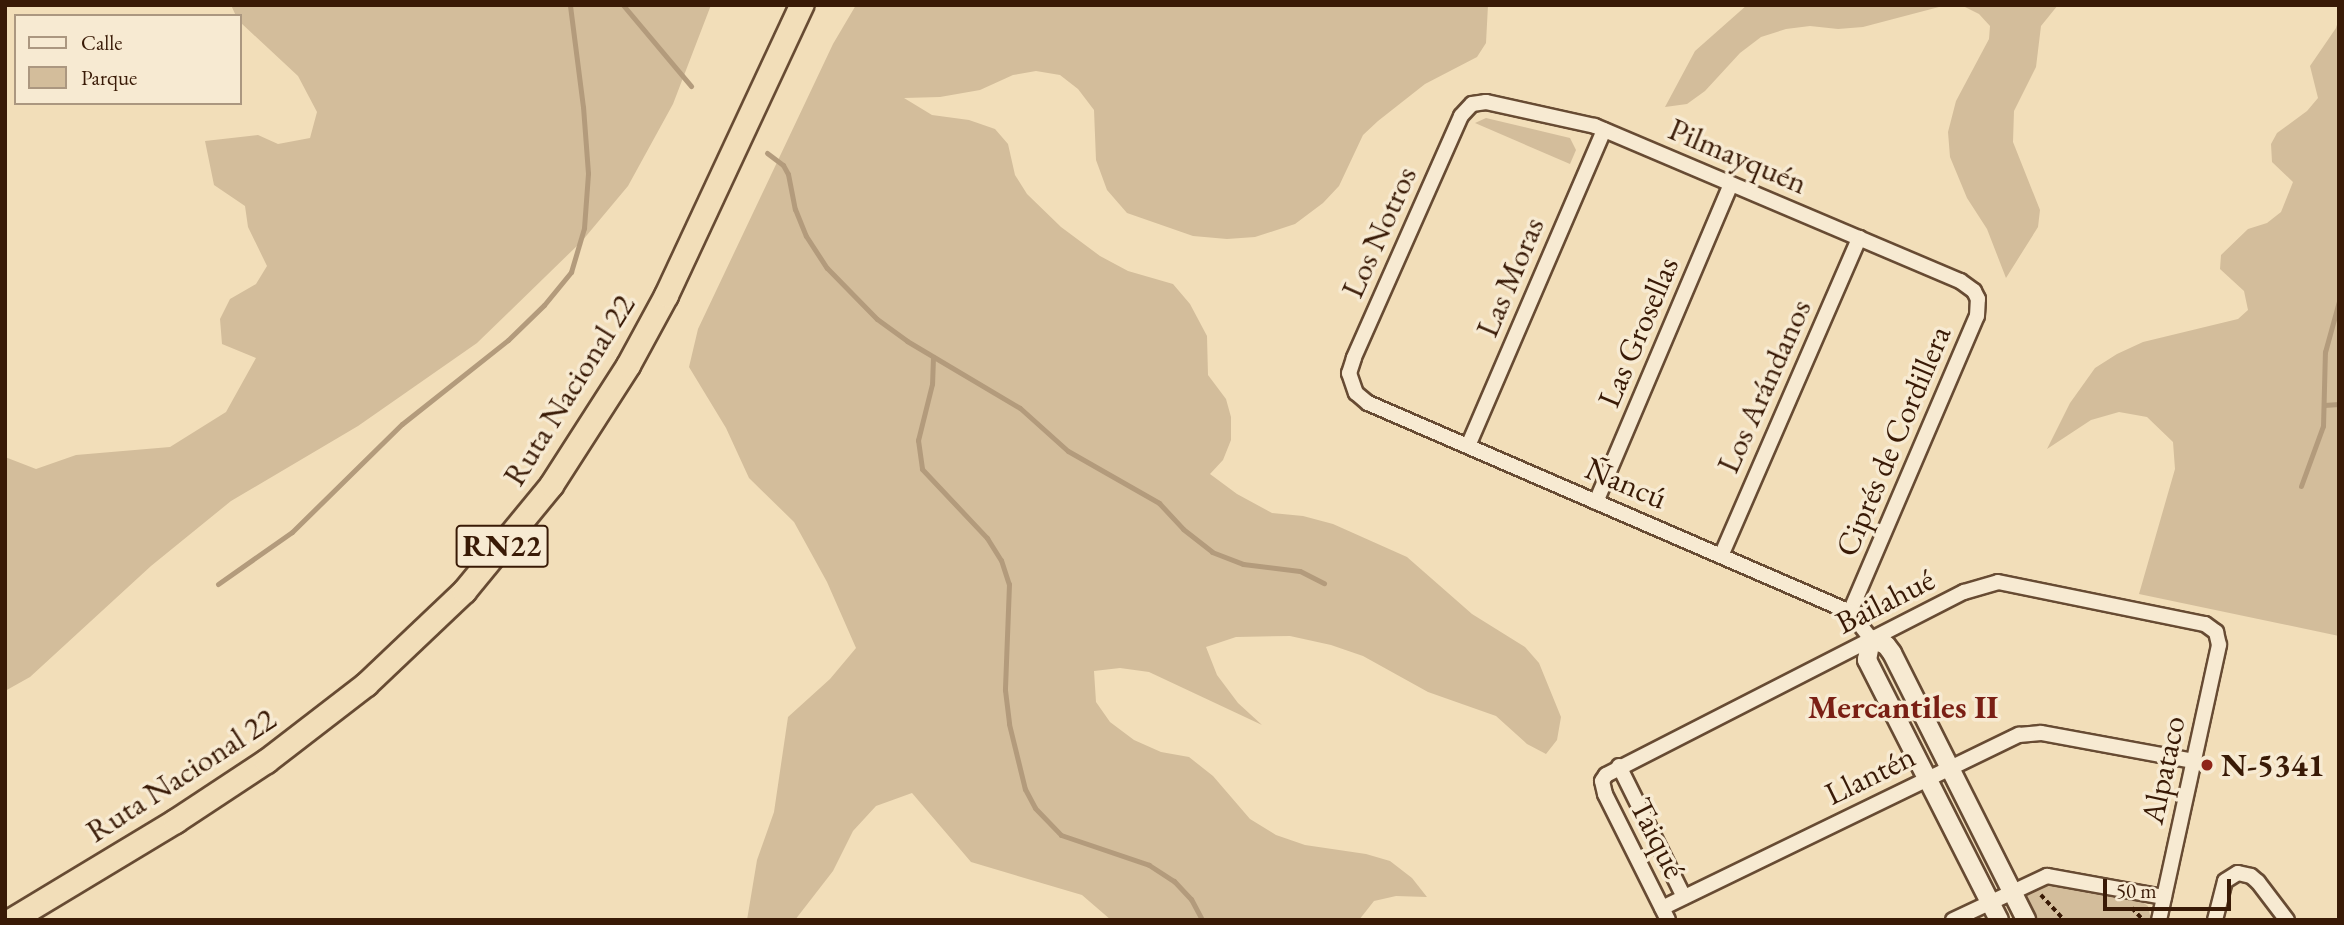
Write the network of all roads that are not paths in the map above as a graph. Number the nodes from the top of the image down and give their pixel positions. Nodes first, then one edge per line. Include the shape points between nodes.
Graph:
1 (801, 5) edge
2 (1472, 104) joint
3 (1604, 130) junction
4 (1731, 184) junction
5 (1859, 239) junction
6 (1974, 291) joint
7 (1352, 387) joint
8 (1468, 446) junction
9 (1595, 502) junction
10 (1721, 556) junction
11 (1850, 612) junction
12 (2216, 632) joint
13 (1871, 639) junction
14 (2193, 761) junction
15 (1619, 766) junction
16 (1950, 767) junction
17 (1927, 778) junction
18 (1602, 781) joint
19 (2012, 891) junction
20 (1684, 897) junction
21 (2164, 897) junction
22 (1990, 901) junction
23 (1665, 914) edge
24 (11, 920) edge
25 (1953, 920) edge
26 (1999, 920) edge
27 (2026, 920) edge
28 (2159, 920) edge
29 (2215, 920) edge
30 (2287, 920) edge

1 - 24 highway, Ruta Nacional 22 / RN22 via 666,295 628,365 551,485 464,591 366,684 266,761
2 - 3 street, Pilmayquén via 1486,102
2 - 7 street, Los Notros via 1461,116 1354,358 1349,373
3 - 4 street, Pilmayquén
3 - 8 street, Las Moras
4 - 5 street, Pilmayquén
4 - 9 street, Las Grosellas
5 - 6 street, Pilmayquén
5 - 10 street, Los Arándanos
6 - 11 street, Ciprés de Cordillera via 1977,316
7 - 8 street, Ñancú via 1368,403
8 - 9 street, Ñancú
9 - 10 street, Ñancú
10 - 11 street, Ñancú
11 - 13 street, Ñancú
12 - 13 street, Bailahué via 2205,624 1992,582
12 - 14 street, Alpataco via 2219,645
13 - 15 street, Bailahué
13 - 16 street, Ñancú via 1892,653
13 - 17 street via 1867,660
14 - 16 street, Llantén via 2034,733 2012,737
14 - 21 street, Alpataco
15 - 18 street, Bailahué
15 - 20 street, Taiqué
16 - 17 street, Llantén
16 - 19 street, Ñancú
17 - 20 street, Llantén
17 - 22 street
18 - 23 street, Taiqué
19 - 21 street via 2047,876
19 - 22 street
19 - 27 street, Ñancú
20 - 23 street, Llantén
21 - 28 street, Alpataco
22 - 25 street
22 - 26 street
29 - 30 street via 2225,881 2238,873 2258,882

